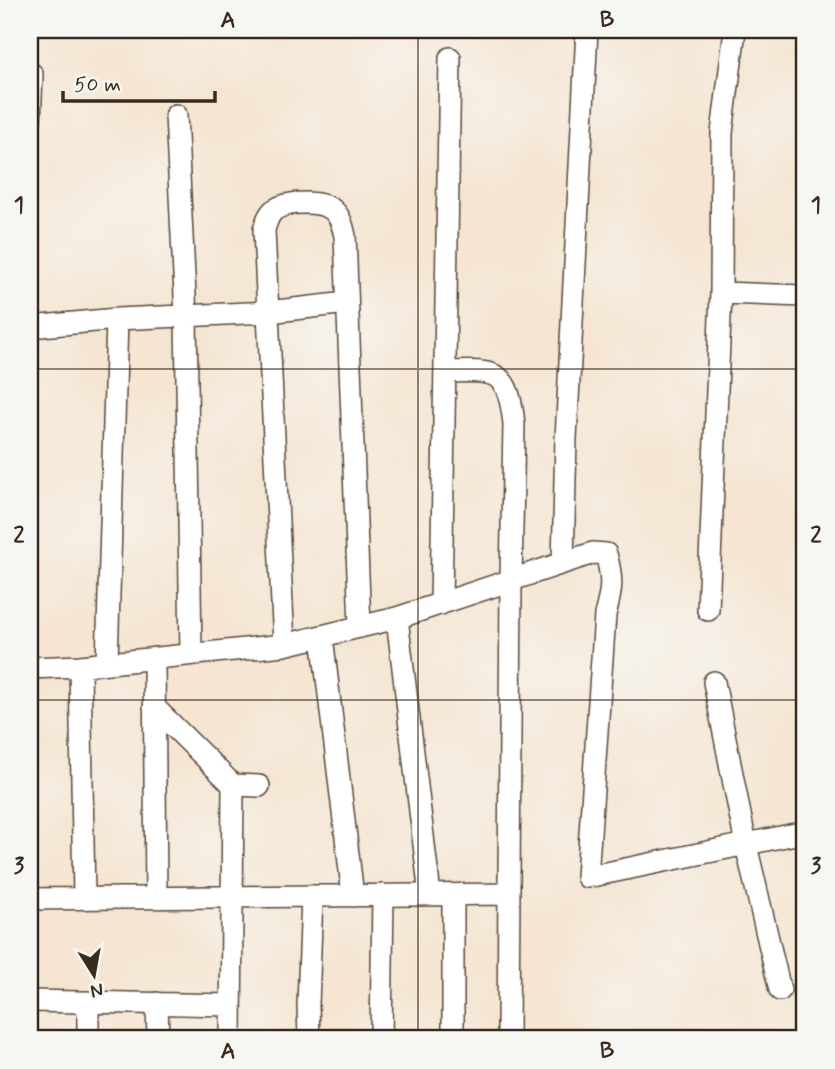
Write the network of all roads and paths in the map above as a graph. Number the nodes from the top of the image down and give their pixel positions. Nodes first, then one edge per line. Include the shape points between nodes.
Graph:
1 (587, 30) edge
2 (734, 30) edge
3 (450, 58) dead end
4 (32, 74) dead end
5 (176, 115) dead end
6 (30, 121) edge
7 (721, 293) junction
8 (805, 296) edge
9 (347, 303) junction
10 (268, 312) junction
11 (186, 316) junction
12 (117, 319) junction
13 (30, 327) edge
14 (445, 372) junction
15 (563, 563) junction
16 (511, 581) junction
17 (441, 604) junction
18 (708, 610) dead end
19 (397, 618) junction
20 (360, 627) junction
21 (322, 636) junction
22 (284, 645) junction
23 (191, 654) junction
24 (153, 658) junction
25 (107, 663) junction
26 (80, 666) junction
27 (30, 668) edge
28 (714, 682) dead end
29 (154, 707) junction
30 (233, 785) junction
31 (259, 786) dead end
32 (805, 832) edge
33 (746, 845) junction
34 (509, 894) junction
35 (383, 895) junction
36 (430, 895) junction
37 (453, 895) junction
38 (312, 896) junction
39 (353, 896) junction
40 (156, 897) junction
41 (231, 897) junction
42 (83, 898) junction
43 (30, 899) edge
44 (780, 990) dead end
45 (30, 1001) edge
46 (88, 1002) junction
47 (157, 1003) junction
48 (231, 1005) junction
49 (88, 1039) edge
50 (158, 1039) edge
51 (231, 1039) edge
52 (309, 1039) edge
53 (381, 1039) edge
54 (453, 1039) edge
55 (508, 1039) edge

1 - 15 street
2 - 7 street via 722,133
3 - 14 street
4 - 6 street
5 - 11 street
7 - 8 street
7 - 18 street
9 - 10 street
9 - 10 street via 341,221 322,204 290,204 274,210 264,230
9 - 20 street
10 - 11 street
10 - 22 street
11 - 12 street
11 - 23 street
12 - 13 street
12 - 25 street
14 - 16 street via 498,376 512,405
14 - 17 street
15 - 16 street
15 - 33 street via 593,553 606,554 611,573 587,877
16 - 17 street
16 - 34 street
17 - 19 street
19 - 20 street
19 - 36 street
20 - 21 street
21 - 22 street
21 - 39 street
22 - 23 street
23 - 24 street
24 - 25 street
24 - 29 street
25 - 26 street
26 - 27 street
26 - 42 street
28 - 33 street
29 - 30 street
29 - 40 street
30 - 31 street
30 - 41 street
32 - 33 street
33 - 44 street
34 - 37 street
34 - 55 street
35 - 36 street
35 - 39 street
35 - 53 street
36 - 37 street
37 - 54 street
38 - 39 street
38 - 41 street
38 - 52 street
40 - 41 street
40 - 42 street
41 - 48 street
42 - 43 street
45 - 46 street
46 - 47 street
46 - 49 street
47 - 48 street
47 - 50 street
48 - 51 street

